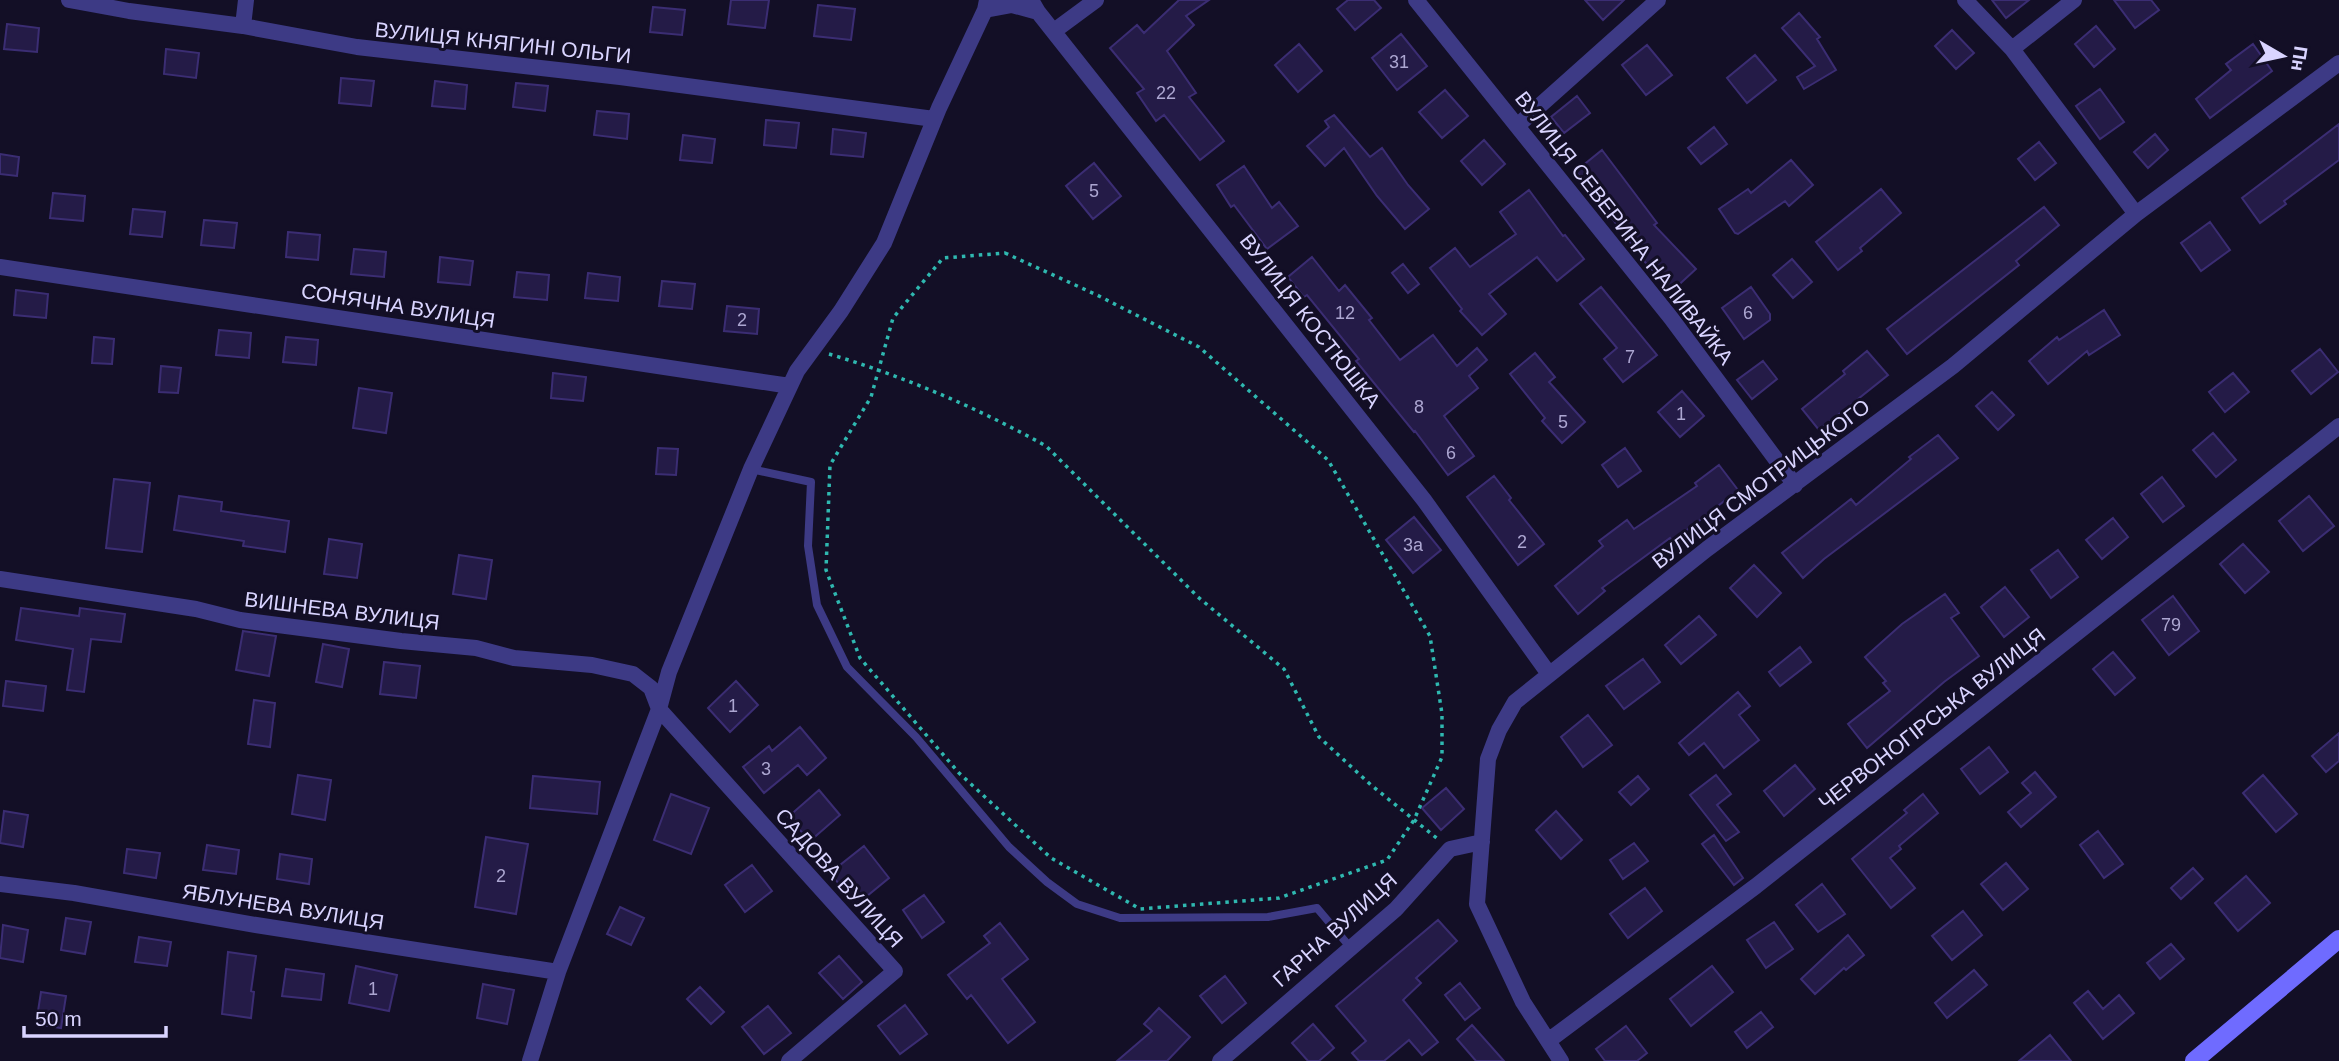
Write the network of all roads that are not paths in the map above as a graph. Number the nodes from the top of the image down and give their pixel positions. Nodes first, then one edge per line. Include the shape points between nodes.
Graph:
1 (69, 0) edge
2 (246, 0) edge
3 (1096, 0) edge
4 (1416, 0) edge
5 (1658, 0) edge
6 (1965, 0) edge
7 (2074, 0) edge
8 (986, 5) edge
9 (1034, 6) edge
10 (243, 26) junction
11 (1054, 31) junction
12 (2012, 48) junction
13 (2339, 64) edge
14 (934, 119) junction
15 (1517, 126) junction
16 (2136, 214) junction
17 (0, 267) edge
18 (790, 386) junction
19 (2339, 426) edge
20 (751, 469) junction
21 (1794, 485) junction
22 (0, 579) edge
23 (1549, 674) junction
24 (659, 709) junction
25 (1482, 842) junction
26 (0, 884) edge
27 (2339, 939) edge
28 (1350, 947) junction
29 (558, 972) junction
30 (1548, 1041) junction
31 (530, 1061) edge
32 (789, 1061) edge
33 (1220, 1061) edge
34 (1561, 1061) edge
35 (2194, 1061) edge

1 - 10 street, ВУЛИЦЯ КНЯГИНІ ОЛЬГИ
2 - 10 street
3 - 11 street
4 - 15 street, ВУЛИЦЯ СЕВЕРИНА НАЛИВАЙКА
5 - 15 street
6 - 12 street
7 - 12 street
8 - 9 street
8 - 14 street
9 - 11 street, ВУЛИЦЯ КОСТЮШКА
10 - 14 street, ВУЛИЦЯ КНЯГИНІ ОЛЬГИ via 357,47 620,76
11 - 23 street, ВУЛИЦЯ КОСТЮШКА via 1424,500
12 - 16 street
13 - 16 street, ВУЛИЦЯ СМОТРИЦЬКОГО
14 - 18 street via 884,243
15 - 21 street, ВУЛИЦЯ СЕВЕРИНА НАЛИВАЙКА via 1671,318
16 - 21 street, ВУЛИЦЯ СМОТРИЦЬКОГО via 1954,366
17 - 18 street, СОНЯЧНА ВУЛИЦЯ
18 - 20 street
19 - 30 street, ЧЕРВОНОГІРСЬКА ВУЛИЦЯ via 1756,886
20 - 24 street via 669,672
20 - 28 lane via 811,482 808,546 817,605 847,667 916,737 1009,847 1047,882 1077,904 1119,918 1268,918 1317,908
21 - 23 street, ВУЛИЦЯ СМОТРИЦЬКОГО
22 - 24 street, ВИШНЕВА ВУЛИЦЯ via 240,620 592,665 633,674 651,688
23 - 25 street, ВУЛИЦЯ СМОТРИЦЬКОГО via 1515,702 1499,730 1488,759
24 - 29 street
24 - 32 street, САДОВА ВУЛИЦЯ via 895,971
25 - 28 street, ГАРНА ВУЛИЦЯ via 1450,849 1396,909
25 - 30 street, ВУЛИЦЯ СМОТРИЦЬКОГО via 1477,904 1497,952
26 - 29 street, ЯБЛУНЕВА ВУЛИЦЯ
27 - 35 main road
28 - 33 street, ГАРНА ВУЛИЦЯ
29 - 31 street
30 - 34 street, ВУЛИЦЯ СМОТРИЦЬКОГО

